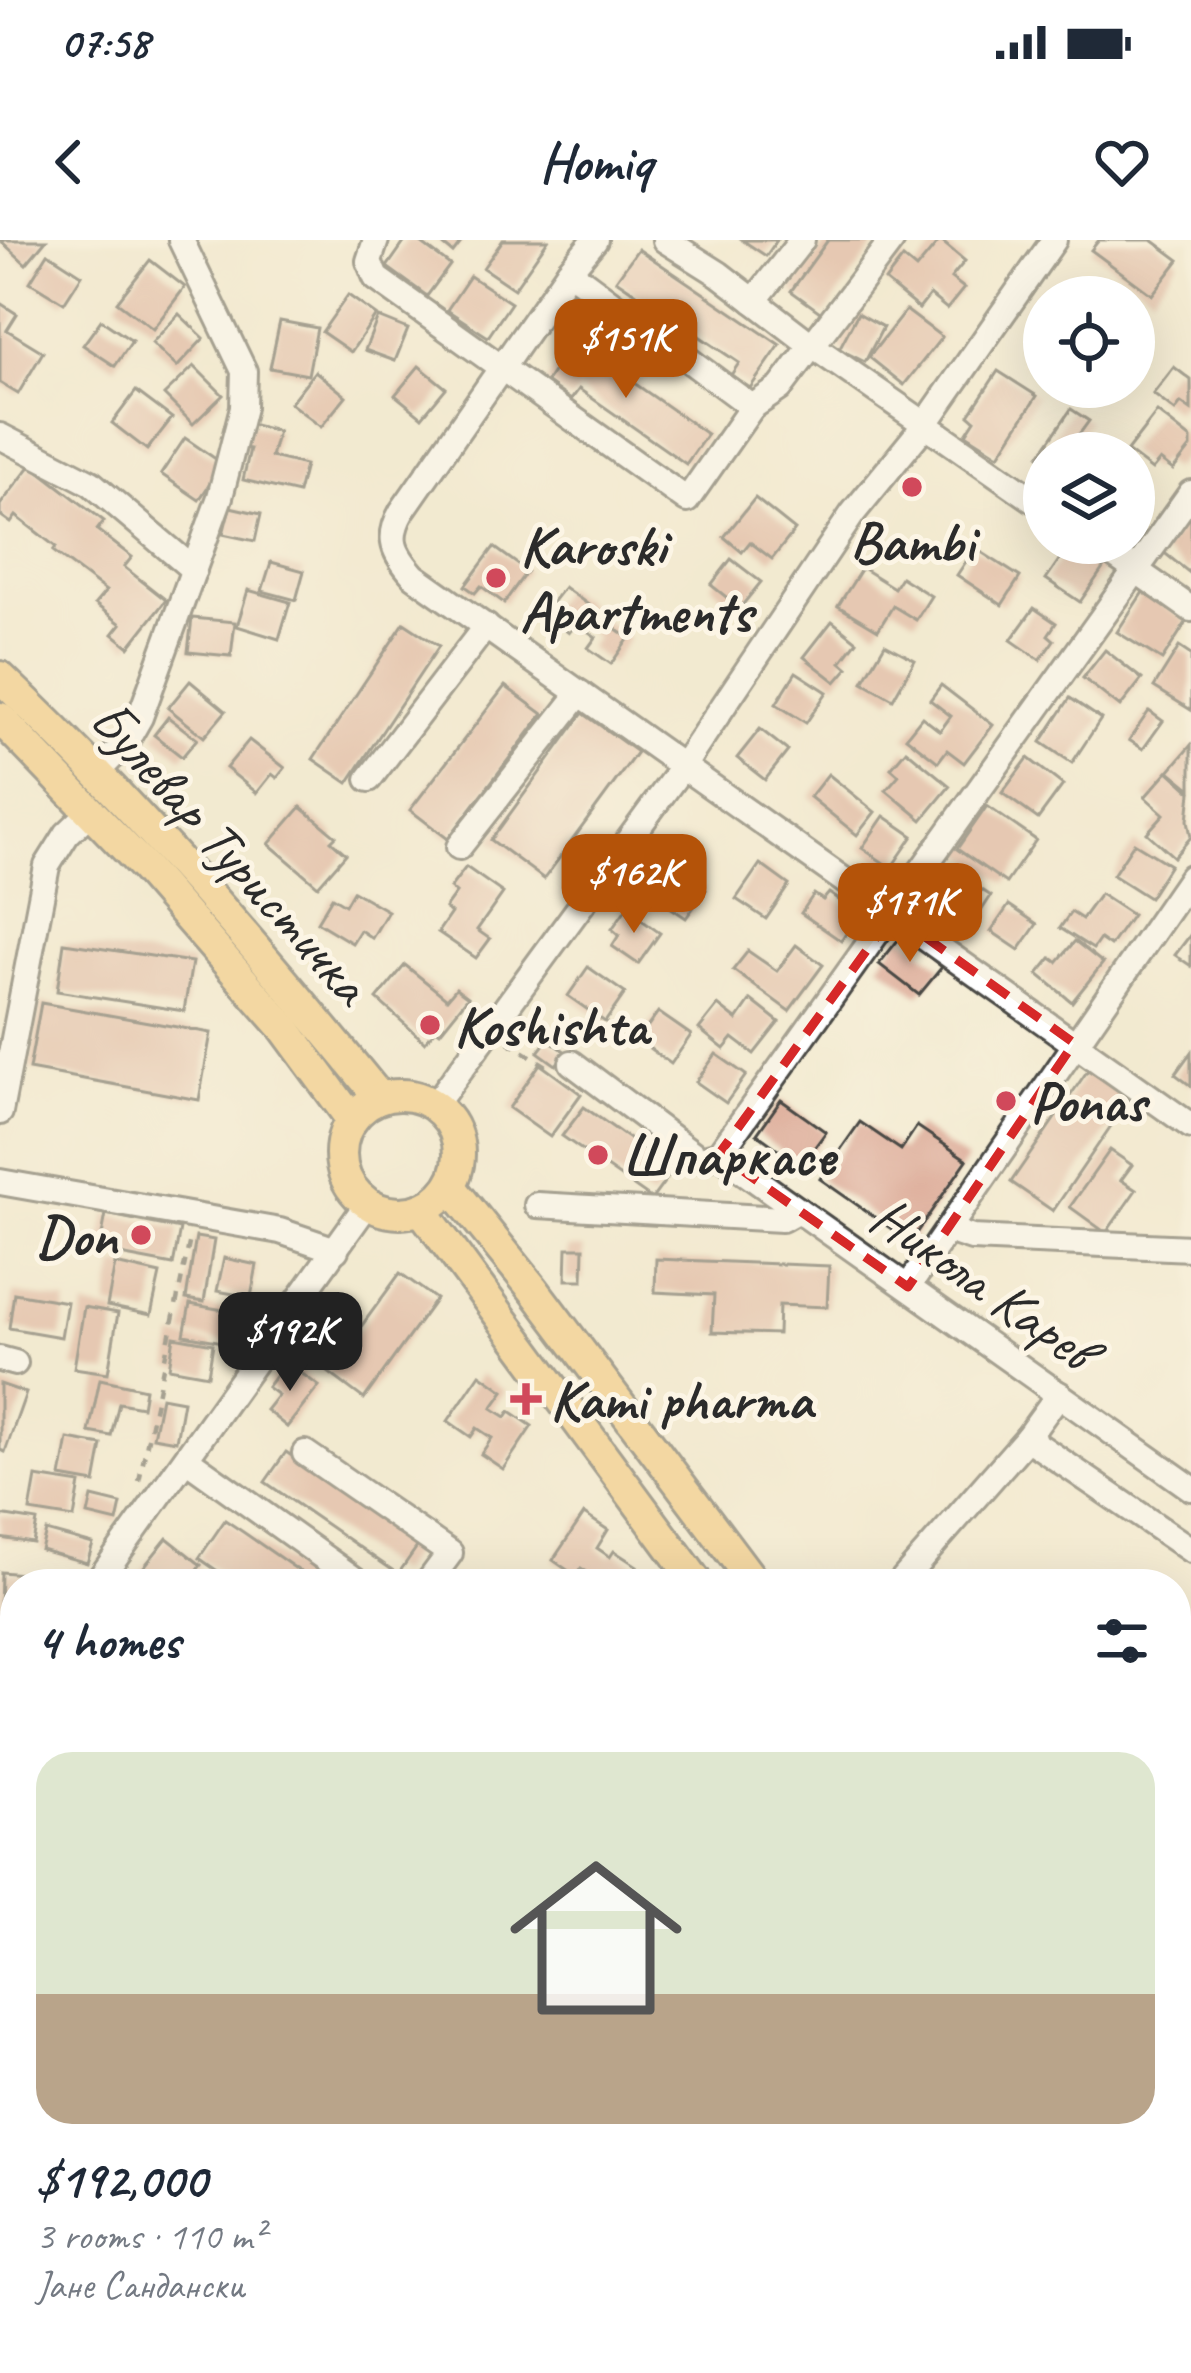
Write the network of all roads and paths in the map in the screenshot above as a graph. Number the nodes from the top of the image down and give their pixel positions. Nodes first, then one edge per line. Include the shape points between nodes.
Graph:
1 (181, 240) edge
2 (376, 240) edge
3 (595, 240) edge
4 (665, 240) edge
5 (802, 240) edge
6 (892, 240) edge
7 (1054, 240) edge
8 (569, 271) junction
9 (754, 301) junction
10 (814, 347) junction
11 (502, 370) junction
12 (752, 407) junction
13 (924, 426) junction
14 (0, 436) edge
15 (1023, 493) edge
16 (1191, 493) edge
17 (1128, 564) edge
18 (194, 570) junction
19 (1137, 570) junction
20 (1191, 609) edge
21 (485, 626) junction
22 (0, 677) edge
23 (580, 693) junction
24 (0, 718) edge
25 (683, 766) junction
26 (96, 772) junction
27 (369, 779) dead end
28 (91, 812) junction
29 (460, 847) dead end
30 (1191, 877) edge
31 (893, 914) junction
32 (488, 1029) junction
33 (1074, 1043) junction
34 (572, 1063) joint
35 (380, 1098) junction
36 (434, 1106) junction
37 (0, 1112) edge
38 (352, 1120) junction
39 (1191, 1126) edge
40 (719, 1154) junction
41 (0, 1183) edge
42 (450, 1186) junction
43 (368, 1203) junction
44 (537, 1205) dead end
45 (421, 1209) junction
46 (798, 1210) junction
47 (948, 1230) junction
48 (190, 1240) dead end
49 (1191, 1248) edge
50 (336, 1250) junction
51 (908, 1287) junction
52 (1059, 1394) junction
53 (1027, 1438) junction
54 (304, 1453) dead end
55 (186, 1459) junction
56 (1191, 1487) edge
57 (136, 1495) dead end
58 (1191, 1550) edge
59 (107, 1569) edge
60 (340, 1569) edge
61 (438, 1569) edge
62 (687, 1569) edge
63 (744, 1569) edge
64 (912, 1569) edge

1 - 18 street via 244,371 236,445
2 - 11 street via 369,261 376,278
3 - 8 street
4 - 9 street
5 - 9 street
6 - 10 street
7 - 13 street
8 - 11 street
8 - 12 street
9 - 10 street
10 - 12 street
10 - 13 street
11 - 12 street via 687,500
11 - 21 street via 392,528 392,546 414,576
13 - 15 street
13 - 25 street via 854,514
14 - 18 street via 91,483
16 - 19 street
17 - 19 street
18 - 26 street via 140,717
19 - 20 street
19 - 31 street
21 - 23 street
21 - 27 street
22 - 26 main road, Булевар Туристичка
23 - 25 street
23 - 29 street
24 - 28 main road, Булевар Туристичка
25 - 31 street
25 - 32 street
26 - 35 main road, Булевар Туристичка
28 - 37 street via 47,866
28 - 38 main road, Булевар Туристичка via 285,1029
30 - 33 street
31 - 33 street
31 - 40 street
32 - 34 path via 553,1070
32 - 36 street
33 - 39 street
33 - 47 street
34 - 40 street, Никола Карев via 700,1159
35 - 36 main road via 421,1097
35 - 38 main road
36 - 42 main road via 455,1129 460,1151
38 - 43 main road via 340,1156 346,1179
40 - 46 street, Никола Карев
41 - 50 street via 280,1231
42 - 45 main road
42 - 63 main road
43 - 45 main road via 403,1214
43 - 50 street
44 - 46 street via 782,1219
45 - 62 main road
46 - 51 street, Никола Карев
47 - 49 street via 972,1238
47 - 51 street
48 - 57 path
50 - 55 street
51 - 52 street, Никола Карев
52 - 53 street
52 - 56 street, Никола Карев
53 - 58 street
53 - 64 street
54 - 61 street via 450,1553
55 - 59 street
55 - 60 street

